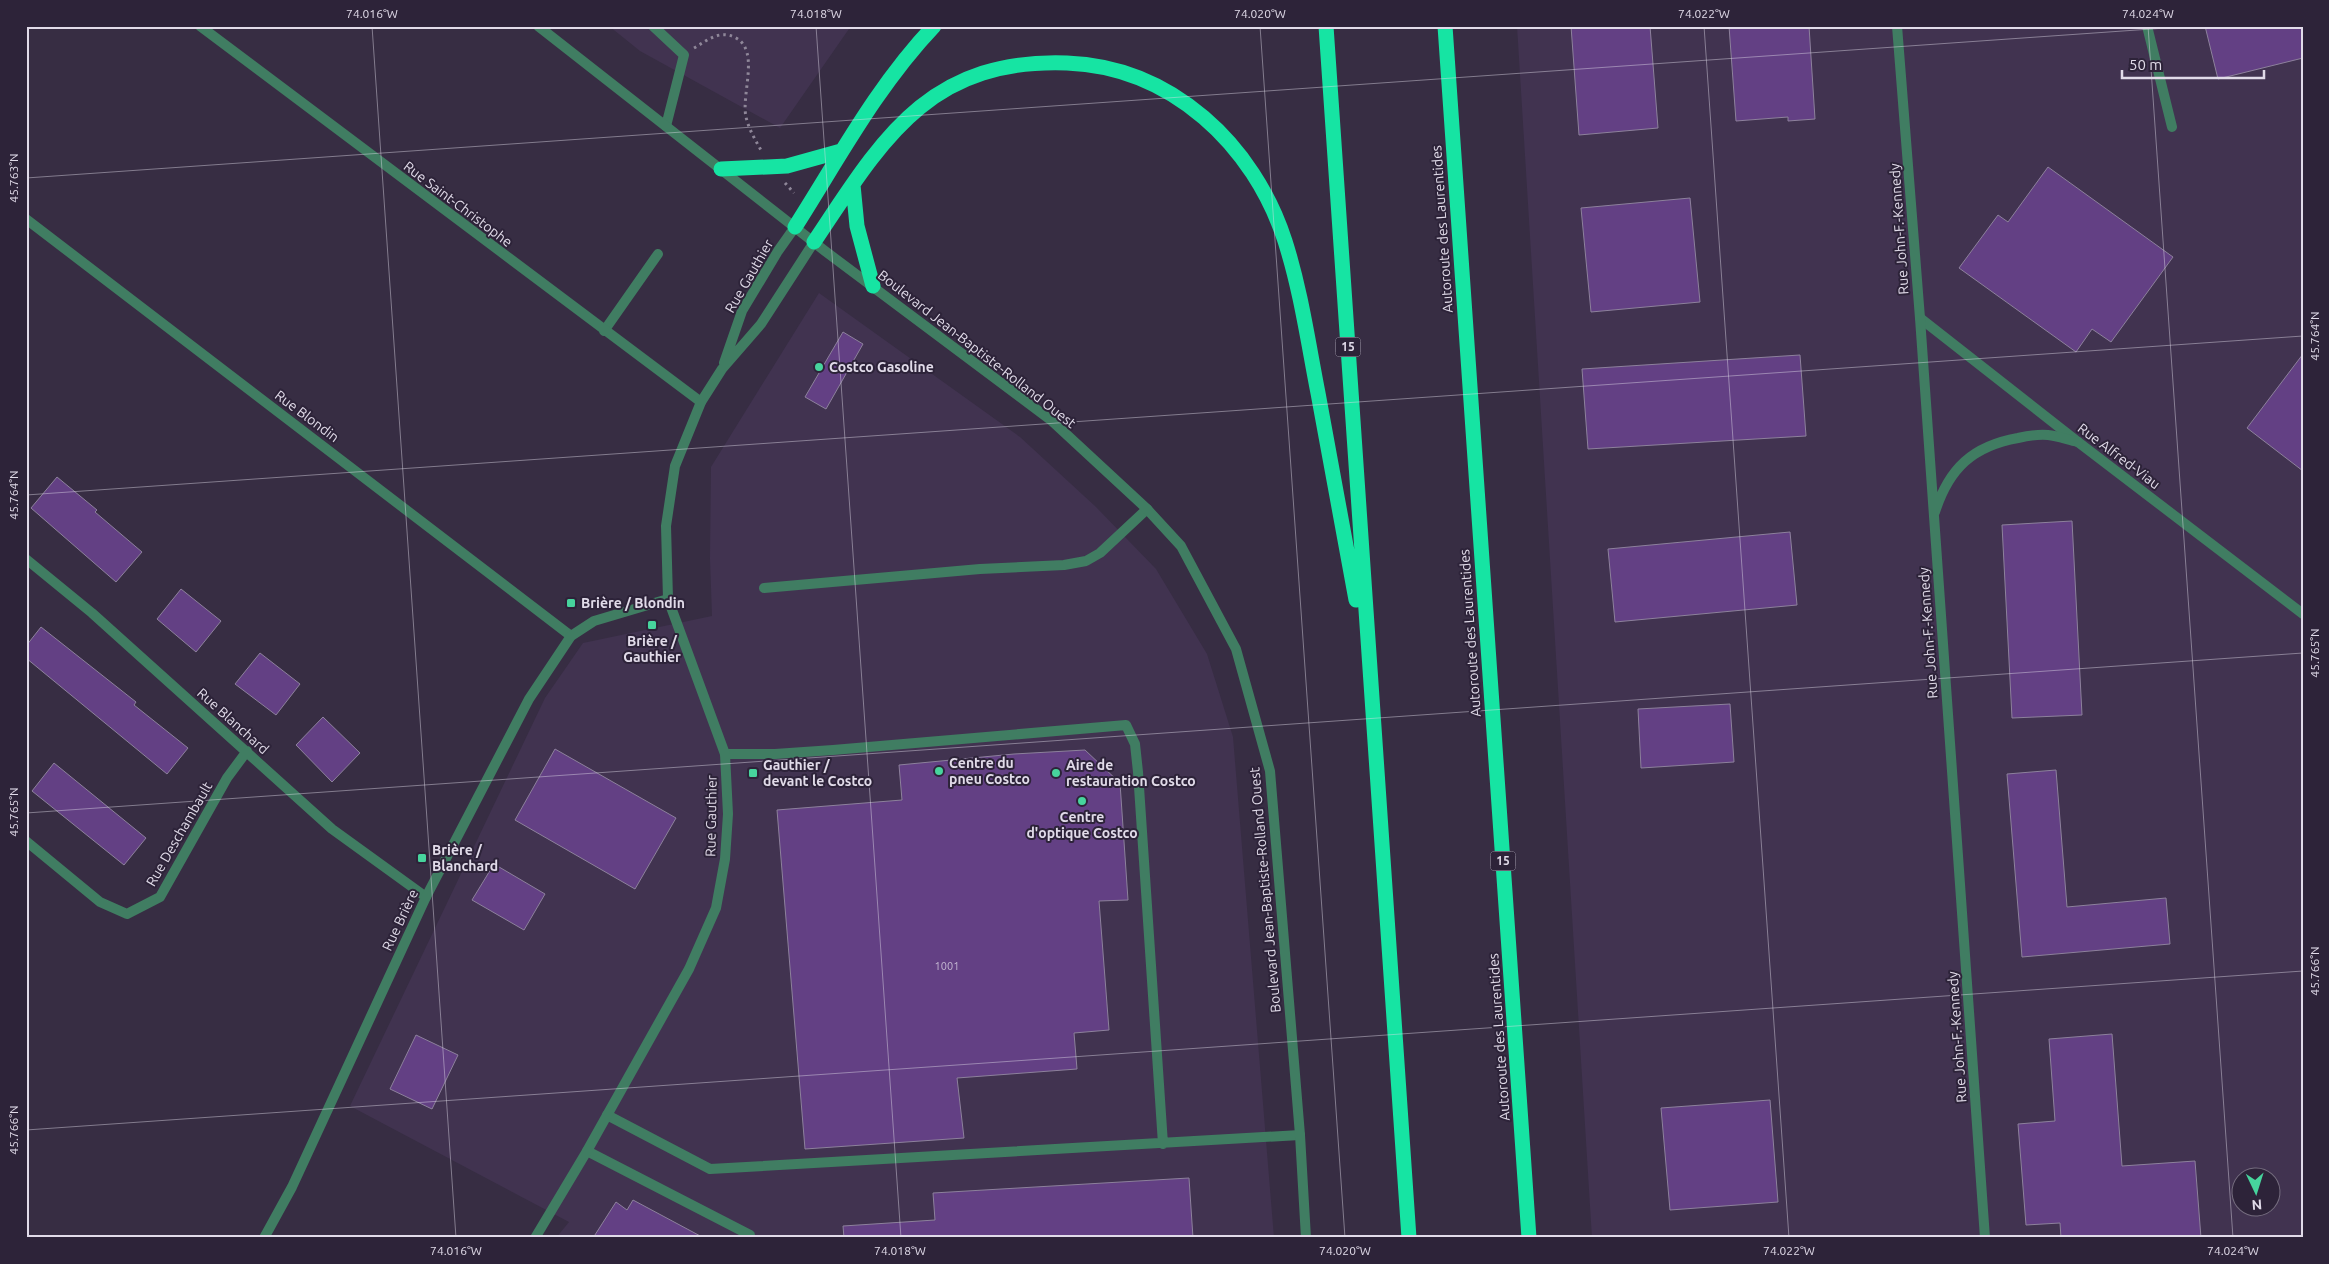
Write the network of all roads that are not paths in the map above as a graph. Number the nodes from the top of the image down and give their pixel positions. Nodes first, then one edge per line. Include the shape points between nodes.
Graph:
1 (200, 26) edge
2 (538, 26) edge
3 (653, 26) edge
4 (934, 26) edge
5 (1326, 26) edge
6 (1444, 26) edge
7 (1453, 26) edge
8 (1897, 26) edge
9 (2147, 26) edge
10 (1449, 93) junction
11 (666, 126) junction
12 (2172, 127) dead end
13 (840, 151) junction
14 (721, 169) junction
15 (853, 185) junction
16 (26, 219) edge
17 (795, 227) junction
18 (814, 242) junction
19 (658, 254) dead end
20 (873, 286) junction
21 (1920, 318) junction
22 (604, 331) junction
23 (722, 369) junction
24 (701, 402) junction
25 (2078, 442) junction
26 (1147, 508) junction
27 (1934, 518) junction
28 (26, 559) edge
29 (764, 588) dead end
30 (668, 599) junction
31 (2303, 614) edge
32 (571, 636) junction
33 (1369, 668) junction
34 (247, 751) junction
35 (725, 754) junction
36 (26, 841) edge
37 (426, 897) junction
38 (606, 1115) junction
39 (1300, 1135) junction
40 (1163, 1144) junction
41 (587, 1151) junction
42 (264, 1238) edge
43 (534, 1238) edge
44 (750, 1238) edge
45 (1306, 1238) edge
46 (1409, 1238) edge
47 (1529, 1238) edge
48 (1984, 1238) edge

1 - 22 street, Rue Saint-Christophe
2 - 11 street, Boulevard Jean-Baptiste-Rolland Ouest
3 - 11 street via 684,55
4 - 13 highway via 888,80
5 - 33 highway, 15
6 - 10 highway, Autoroute des Laurentides / 15
7 - 10 highway
8 - 21 street, Rue John-F.-Kennedy
9 - 12 street
10 - 47 highway, Autoroute des Laurentides / 15
11 - 14 street, Boulevard Jean-Baptiste-Rolland Ouest
13 - 14 highway via 787,166
13 - 17 highway
14 - 17 street, Boulevard Jean-Baptiste-Rolland Ouest
15 - 18 highway
15 - 20 highway via 857,226
15 - 33 highway via 890,135 922,104 947,88 978,75 1028,64 1091,65 1130,74 1174,95 1219,130 1257,180 1277,221 1291,263 1304,315
16 - 32 street, Rue Blondin
17 - 18 street, Boulevard Jean-Baptiste-Rolland Ouest
17 - 23 street, Rue Gauthier via 742,311
18 - 20 street, Boulevard Jean-Baptiste-Rolland Ouest
18 - 23 street, Rue Gauthier via 761,324
19 - 22 street
20 - 26 street, Boulevard Jean-Baptiste-Rolland Ouest via 1052,421
21 - 25 street, Rue Alfred-Viau
21 - 27 street, Rue John-F.-Kennedy
22 - 24 street, Rue Saint-Christophe
23 - 24 street, Rue Gauthier
24 - 30 street, Rue Gauthier via 675,466 666,526
25 - 27 street via 2048,435 2026,436 1998,441 1974,452 1955,471 1939,500
25 - 31 street, Rue Alfred-Viau
26 - 29 street via 1100,553 1086,561
26 - 39 street, Boulevard Jean-Baptiste-Rolland Ouest via 1181,546 1236,649 1270,771
27 - 48 street, Rue John-F.-Kennedy
28 - 34 street, Rue Blanchard via 92,613
30 - 32 street, Rue Brière via 594,621
30 - 35 street, Rue Gauthier
32 - 37 street, Rue Brière via 529,699
33 - 46 highway, 15
34 - 36 street, Rue Deschambault via 226,778 160,897 127,914 100,902
34 - 37 street, Rue Blanchard via 332,829
35 - 38 street, Rue Gauthier via 728,814 725,860 716,908 689,969
35 - 40 street via 842,750 1126,726 1135,744 1138,772
37 - 42 street, Rue Brière via 292,1187
38 - 40 street via 710,1169
38 - 41 street, Rue Gauthier
39 - 40 street
39 - 45 street, Boulevard Jean-Baptiste-Rolland Ouest
41 - 43 street, Rue Gauthier
41 - 44 street via 750,1235

